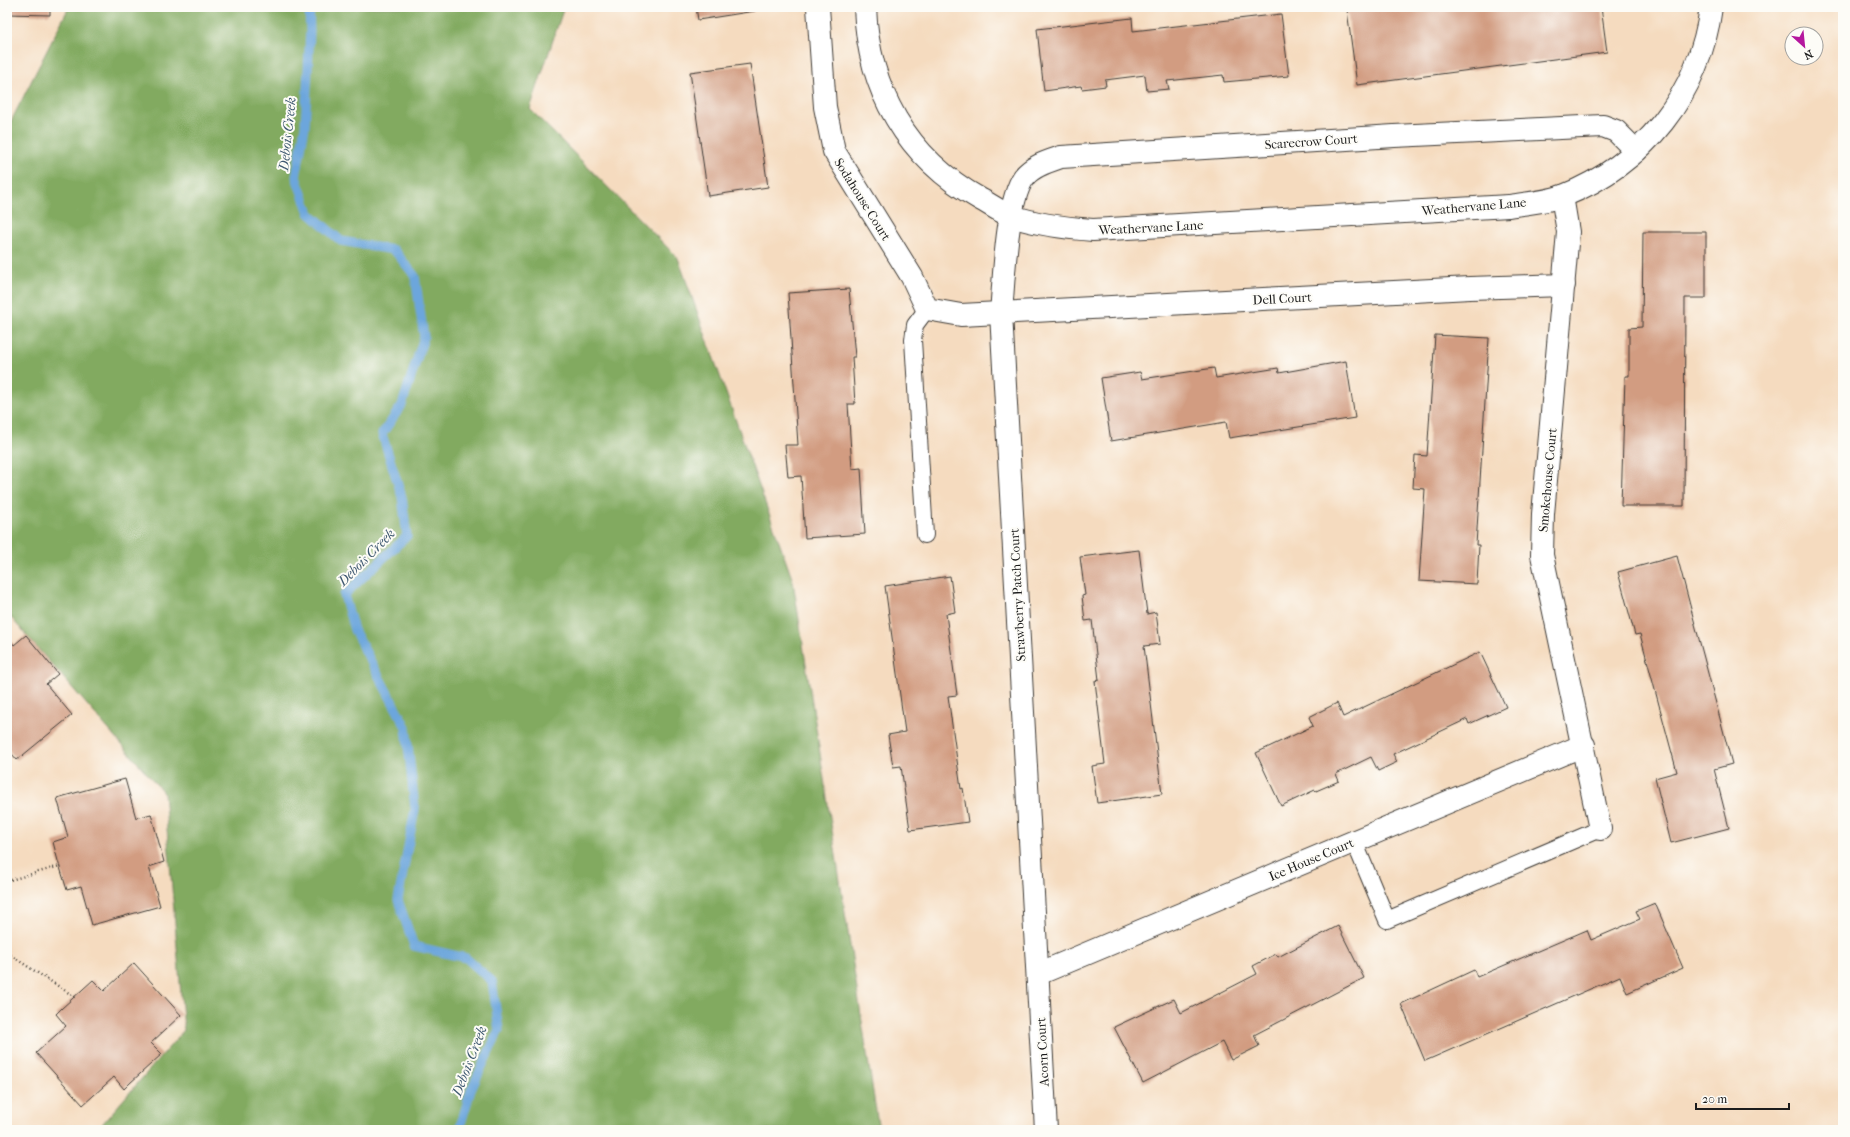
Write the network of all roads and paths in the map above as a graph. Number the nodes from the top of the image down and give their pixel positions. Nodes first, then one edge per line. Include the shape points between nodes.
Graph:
1 (818, 7) edge
2 (865, 7) edge
3 (1711, 7) edge
4 (1636, 151) junction
5 (1563, 204) junction
6 (1011, 216) junction
7 (1564, 284) junction
8 (927, 309) junction
9 (1001, 313) junction
10 (925, 535) dead end
11 (1584, 745) junction
12 (1600, 829) joint
13 (1354, 841) junction
14 (60, 866) dead end
15 (7, 881) edge
16 (7, 953) edge
17 (1038, 974) junction
18 (75, 997) dead end
19 (1046, 1130) edge

1 - 8 street, Sodahouse Court via 825,107 834,152 912,277
2 - 6 street, Weathervane Lane via 872,63 885,98 903,131 923,156 955,184
3 - 4 street, Weathervane Lane via 1701,51 1682,95 1662,125
4 - 5 street, Weathervane Lane
4 - 6 street, Scarecrow Court via 1616,131 1603,126 1061,157 1044,162 1024,176 1016,193
5 - 6 street, Weathervane Lane via 1093,230 1064,228
5 - 7 street, Smokehouse Court via 1568,232
6 - 9 street, Strawberry Patch Court
7 - 9 street, Dell Court
7 - 11 street, Smokehouse Court via 1543,514 1542,555
8 - 9 street via 961,315
8 - 10 lane via 915,325 913,340
9 - 17 street, Strawberry Patch Court
11 - 12 street, Smokehouse Court
11 - 13 street, Ice House Court
12 - 13 lane via 1387,920
13 - 17 street, Ice House Court
14 - 15 path
16 - 18 path
17 - 19 street, Acorn Court

